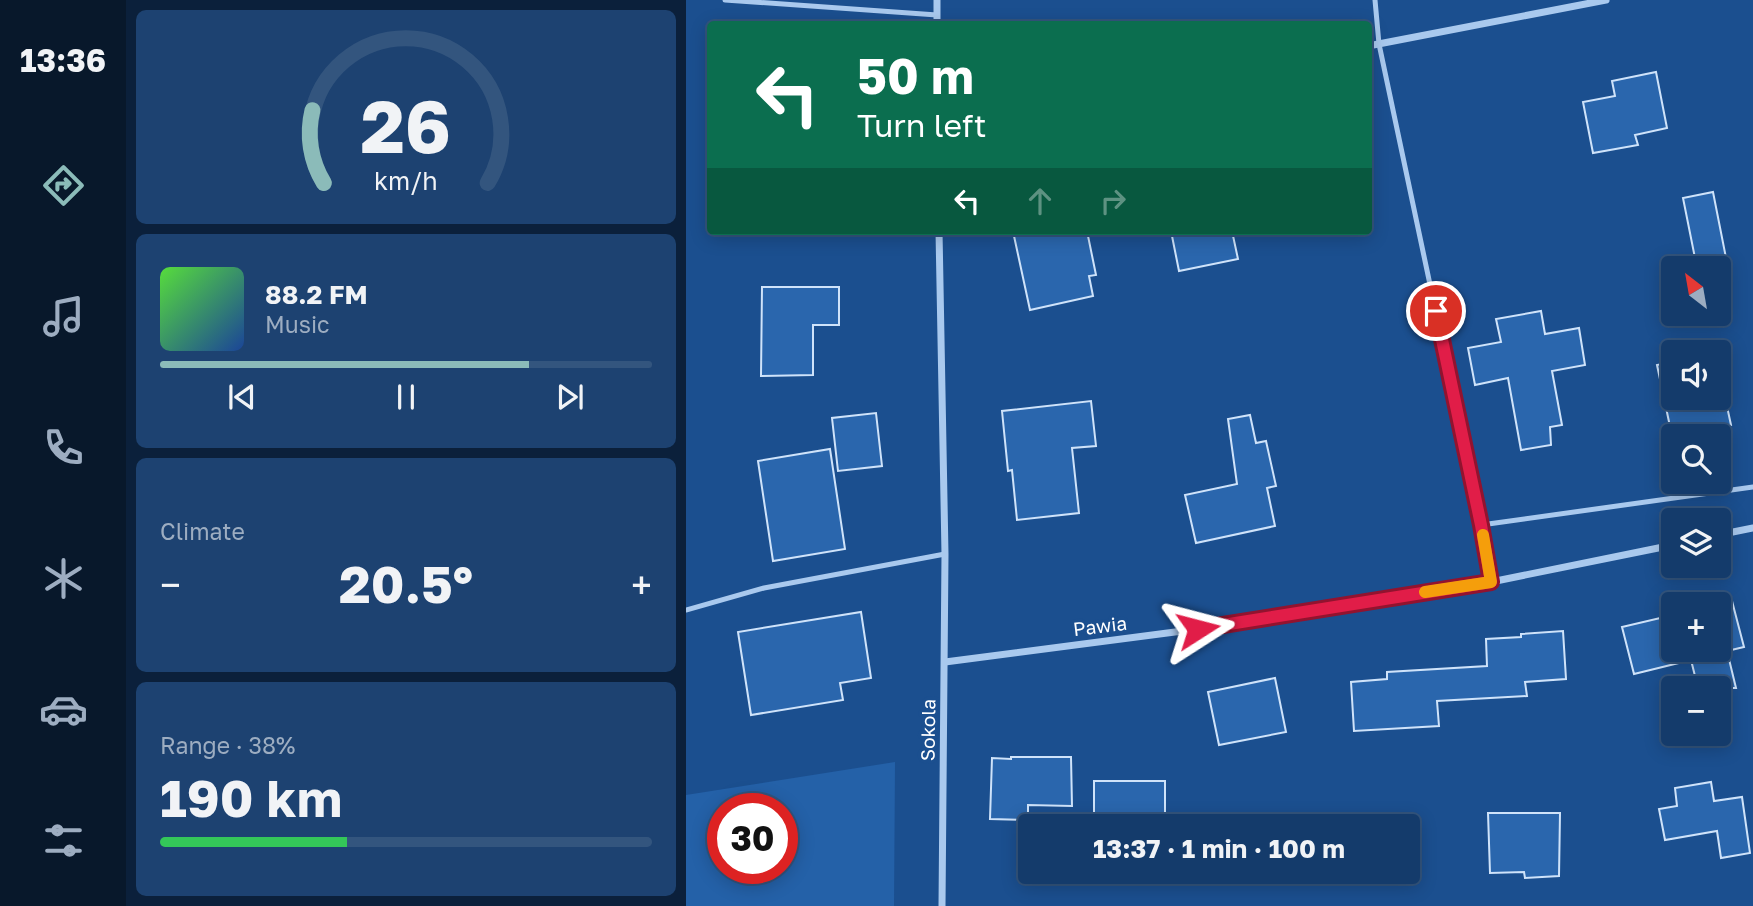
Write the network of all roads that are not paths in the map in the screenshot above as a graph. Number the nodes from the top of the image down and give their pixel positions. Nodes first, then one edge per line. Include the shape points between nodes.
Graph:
1 (725, 0) edge
2 (937, 0) edge
3 (1375, 0) edge
4 (1606, 0) edge
5 (937, 15) junction
6 (937, 21) edge
7 (1379, 44) junction
8 (1372, 45) edge
9 (939, 235) edge
10 (1753, 487) edge
11 (1481, 525) junction
12 (1753, 528) edge
13 (1731, 532) edge
14 (1661, 547) edge
15 (945, 554) junction
16 (1491, 582) junction
17 (686, 610) edge
18 (945, 662) junction
19 (942, 906) edge

1 - 5 lane
2 - 5 street
3 - 7 lane
4 - 7 street
5 - 6 street
7 - 8 street
7 - 11 lane
9 - 15 street, Sokola
10 - 11 lane
11 - 16 lane
12 - 13 street
14 - 16 street, Pawia
15 - 17 lane via 764,588
15 - 18 street, Sokola
16 - 18 street, Pawia via 1198,629
18 - 19 street, Sokola

